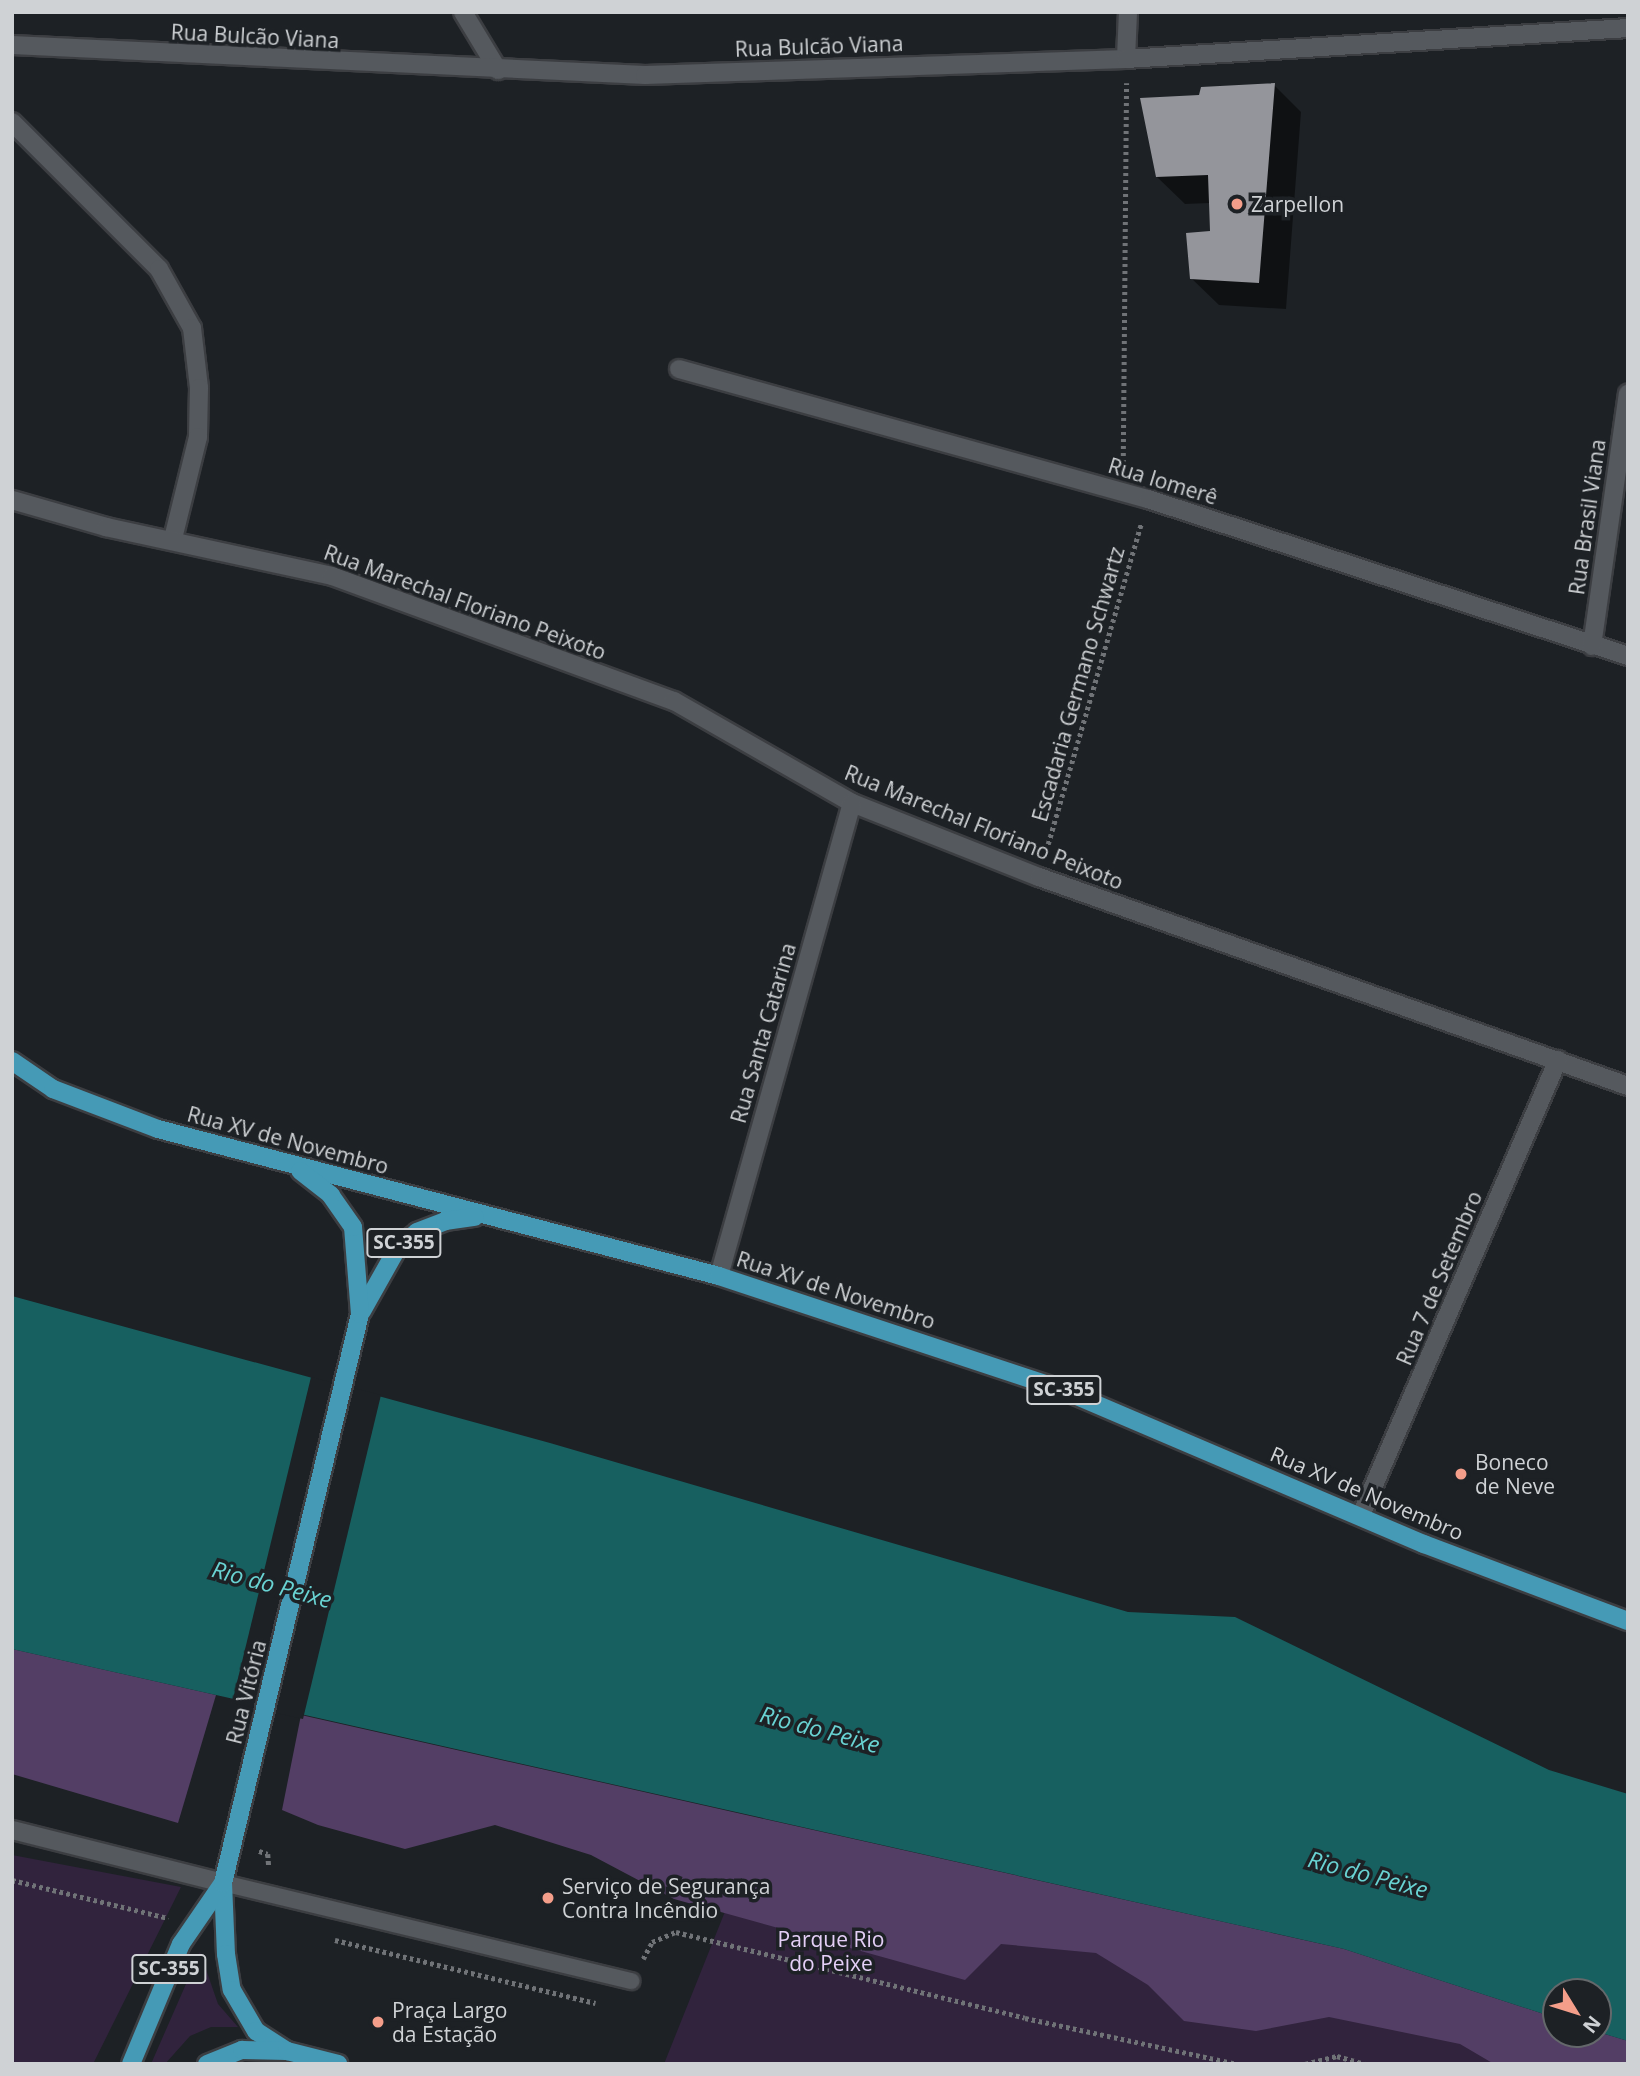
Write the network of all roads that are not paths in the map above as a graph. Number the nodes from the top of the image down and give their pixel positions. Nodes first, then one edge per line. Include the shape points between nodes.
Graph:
1 (463, 12) edge
2 (1128, 12) edge
3 (1628, 28) edge
4 (12, 45) edge
5 (1126, 60) junction
6 (498, 70) junction
7 (12, 122) edge
8 (679, 369) dead end
9 (1628, 394) edge
10 (12, 500) edge
11 (173, 539) junction
12 (1592, 646) junction
13 (1628, 656) edge
14 (852, 803) junction
15 (1558, 1060) junction
16 (12, 1062) edge
17 (1628, 1086) edge
18 (293, 1166) junction
19 (481, 1217) junction
20 (719, 1276) junction
21 (360, 1314) junction
22 (1361, 1515) junction
23 (1628, 1621) edge
24 (12, 1830) edge
25 (223, 1883) junction
26 (631, 1982) road end
27 (287, 2051) junction
28 (131, 2064) edge
29 (207, 2064) edge
30 (338, 2064) edge

1 - 6 street
2 - 5 street
3 - 5 street, Rua Bulcão Viana
4 - 6 street, Rua Bulcão Viana
5 - 6 street, Rua Bulcão Viana via 645,75
7 - 11 street via 159,269 192,328 199,388 198,437
8 - 12 street, Rua Iomerê via 1149,499
9 - 12 street, Rua Brasil Viana
10 - 11 street, Rua Marechal Floriano Peixoto via 106,527
11 - 14 street, Rua Marechal Floriano Peixoto via 332,576 674,701
12 - 13 street, Rua Iomerê
14 - 15 street, Rua Marechal Floriano Peixoto via 1039,877
14 - 20 street, Rua Santa Catarina
15 - 17 street, Rua Marechal Floriano Peixoto
15 - 22 street, Rua 7 de Setembro
16 - 18 main road, Rua XV de Novembro via 53,1089 158,1129
18 - 19 main road, Rua XV de Novembro
18 - 21 main road, Rua Vitória via 331,1195 353,1227
19 - 20 main road, Rua XV de Novembro / SC-355
19 - 21 main road, Rua Vitória / SC-355 via 445,1221 417,1232 398,1247
20 - 22 main road, Rua XV de Novembro / SC-355 via 1058,1388
21 - 25 main road, Rua Vitória / SC-355
22 - 23 main road, Rua XV de Novembro / SC-355 via 1424,1544
24 - 25 street
25 - 26 lane
25 - 27 main road via 232,1990 256,2031
25 - 28 main road, Rua Vitória / SC-355 via 181,1944
27 - 29 main road via 242,2050
27 - 30 main road

